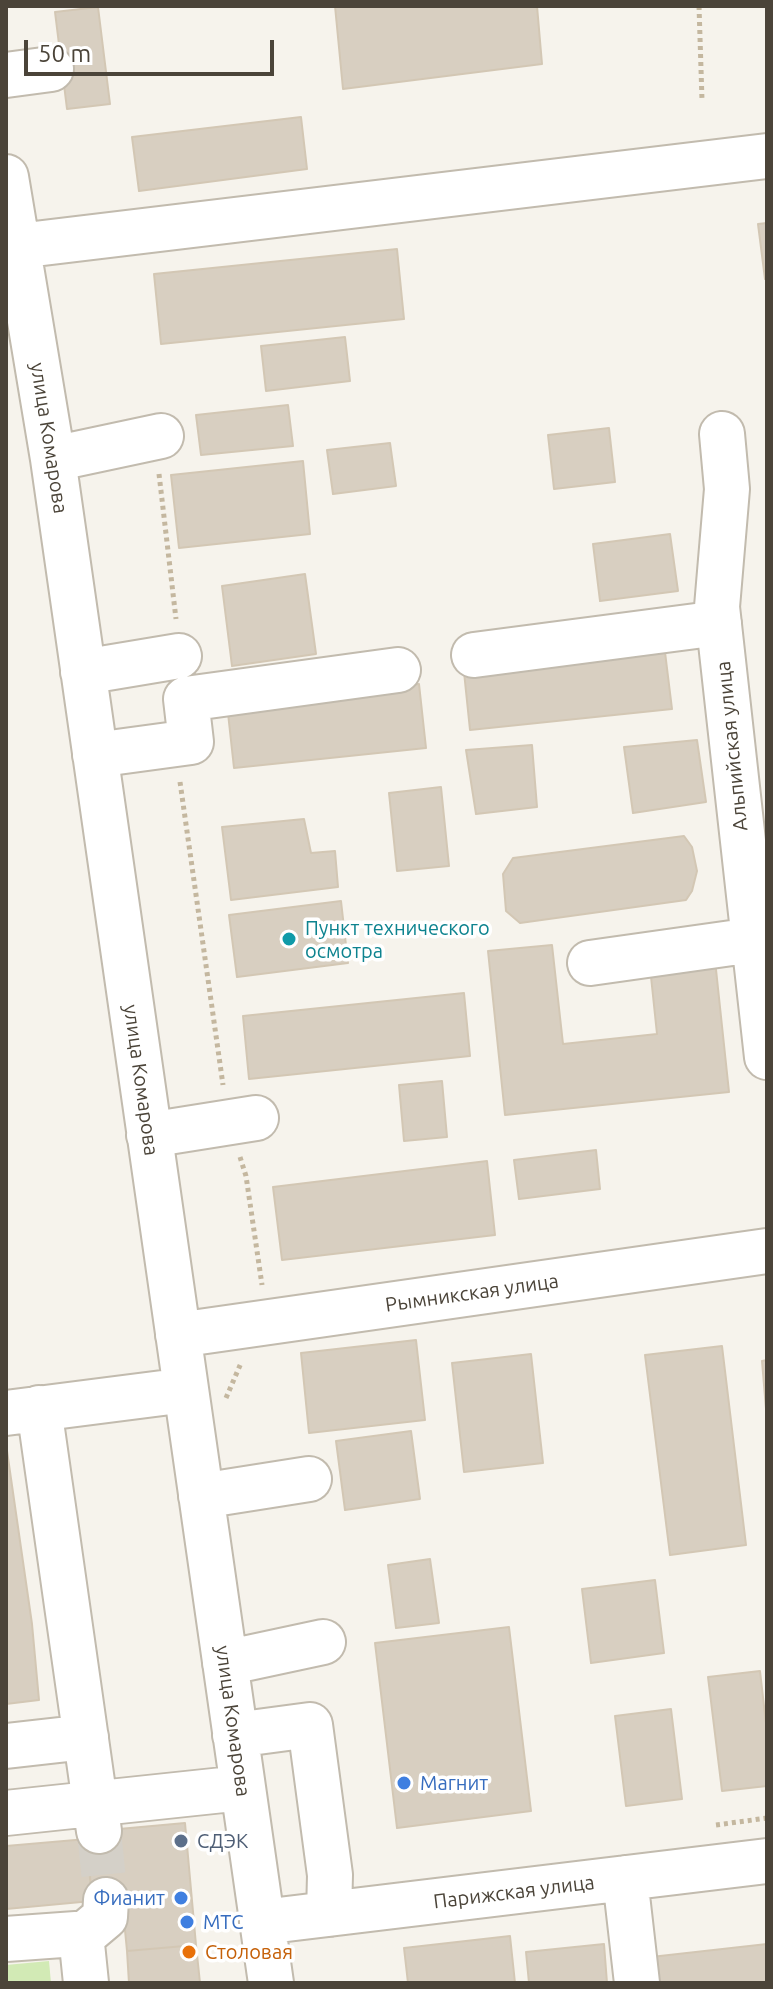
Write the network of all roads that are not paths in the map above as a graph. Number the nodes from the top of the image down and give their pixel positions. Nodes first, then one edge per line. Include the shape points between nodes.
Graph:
1 (51, 69) dead end
2 (6, 75) edge
3 (767, 156) edge
4 (6, 177) edge
5 (18, 246) junction
6 (19, 331) edge
7 (722, 434) dead end
8 (158, 438) road end
9 (53, 459) junction
10 (719, 623) junction
11 (474, 655) dead end
12 (179, 656) road end
13 (398, 670) dead end
14 (83, 672) junction
15 (95, 755) junction
16 (753, 940) junction
17 (590, 963) dead end
18 (767, 1057) edge
19 (256, 1118) dead end
20 (149, 1135) junction
21 (767, 1251) edge
22 (178, 1335) junction
23 (186, 1390) junction
24 (23, 1410) edge
25 (309, 1479) dead end
26 (201, 1496) junction
27 (323, 1642) dead end
28 (225, 1663) junction
29 (235, 1735) junction
30 (86, 1737) junction
31 (6, 1746) edge
32 (242, 1788) junction
33 (6, 1813) edge
34 (97, 1817) junction
35 (767, 1861) edge
36 (625, 1878) junction
37 (106, 1900) tunnel mouth
38 (329, 1914) junction
39 (262, 1922) junction
40 (80, 1938) junction
41 (6, 1939) edge
42 (86, 1983) edge
43 (271, 1983) edge
44 (637, 1983) edge

1 - 2 street
3 - 5 street
4 - 5 street, улица Комарова
5 - 6 street, улица Комарова
6 - 9 street, улица Комарова
7 - 10 street, Альпийская улица via 727,489
8 - 9 street
9 - 14 street, улица Комарова
10 - 11 street
10 - 16 street, Альпийская улица
12 - 14 street
13 - 15 street via 186,699 191,742
14 - 15 street, улица Комарова
15 - 20 street, улица Комарова
16 - 17 street
16 - 18 street, Альпийская улица
19 - 20 street
20 - 22 street, улица Комарова
21 - 22 street, Рымникская улица
22 - 23 street, улица Комарова
23 - 24 street
23 - 26 street, улица Комарова
24 - 30 street
25 - 26 street
26 - 28 street, улица Комарова
27 - 28 street
28 - 29 street, улица Комарова
29 - 32 street, улица Комарова
29 - 38 street via 310,1725 330,1875
30 - 31 street
30 - 34 street
32 - 34 street
32 - 39 street, улица Комарова
33 - 34 street
35 - 36 street, Парижская улица
36 - 38 street, Парижская улица
36 - 44 street
37 - 40 street via 105,1917
38 - 39 street, Парижская улица
39 - 43 street, улица Комарова
40 - 41 street via 70,1933
40 - 42 street

